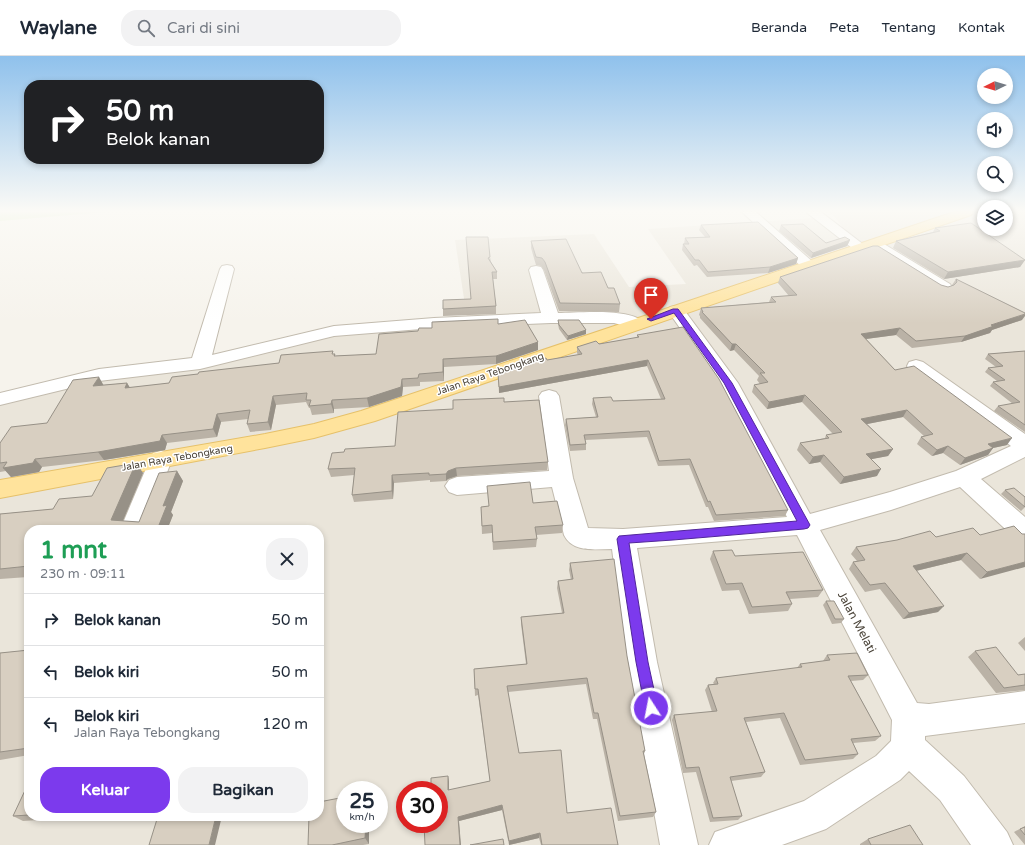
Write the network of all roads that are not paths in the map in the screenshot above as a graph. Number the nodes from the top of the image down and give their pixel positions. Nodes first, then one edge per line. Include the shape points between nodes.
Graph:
1 (790, 249) edge
2 (860, 249) edge
3 (873, 249) edge
4 (809, 266) junction
5 (227, 269) dead end
6 (536, 270) dead end
7 (944, 287) edge
8 (676, 311) junction
9 (552, 318) junction
10 (636, 324) junction
11 (200, 363) junction
12 (916, 366) edge
13 (549, 396) dead end
14 (0, 399) edge
15 (1025, 446) edge
16 (161, 459) junction
17 (964, 477) junction
18 (561, 478) junction
19 (457, 486) dead end
20 (0, 489) edge
21 (135, 525) edge
22 (804, 525) junction
23 (1025, 532) edge
24 (623, 539) junction
25 (1025, 706) edge
26 (908, 733) junction
27 (679, 845) edge
28 (728, 845) edge
29 (994, 845) edge

1 - 4 street
2 - 4 main road, Jalan Raya Tebongkang
3 - 7 street
4 - 8 main road, Jalan Raya Tebongkang
5 - 11 street
6 - 9 street
8 - 10 main road, Jalan Raya Tebongkang
8 - 22 street, Jalan Melati via 728,383
9 - 10 street via 614,318
9 - 11 street via 434,323 334,331
10 - 16 main road, Jalan Raya Tebongkang via 368,416 265,441
11 - 14 street via 99,375
12 - 15 street
13 - 18 street
15 - 17 street
16 - 20 main road, Jalan Raya Tebongkang
16 - 21 street
17 - 22 street via 892,501
17 - 23 street
18 - 19 street
18 - 24 street via 577,535 588,539
22 - 24 street
22 - 26 street, Jalan Melati
24 - 27 street via 642,662
25 - 26 street via 929,720
26 - 28 street via 888,768 813,816
26 - 29 street, Jalan Melati

